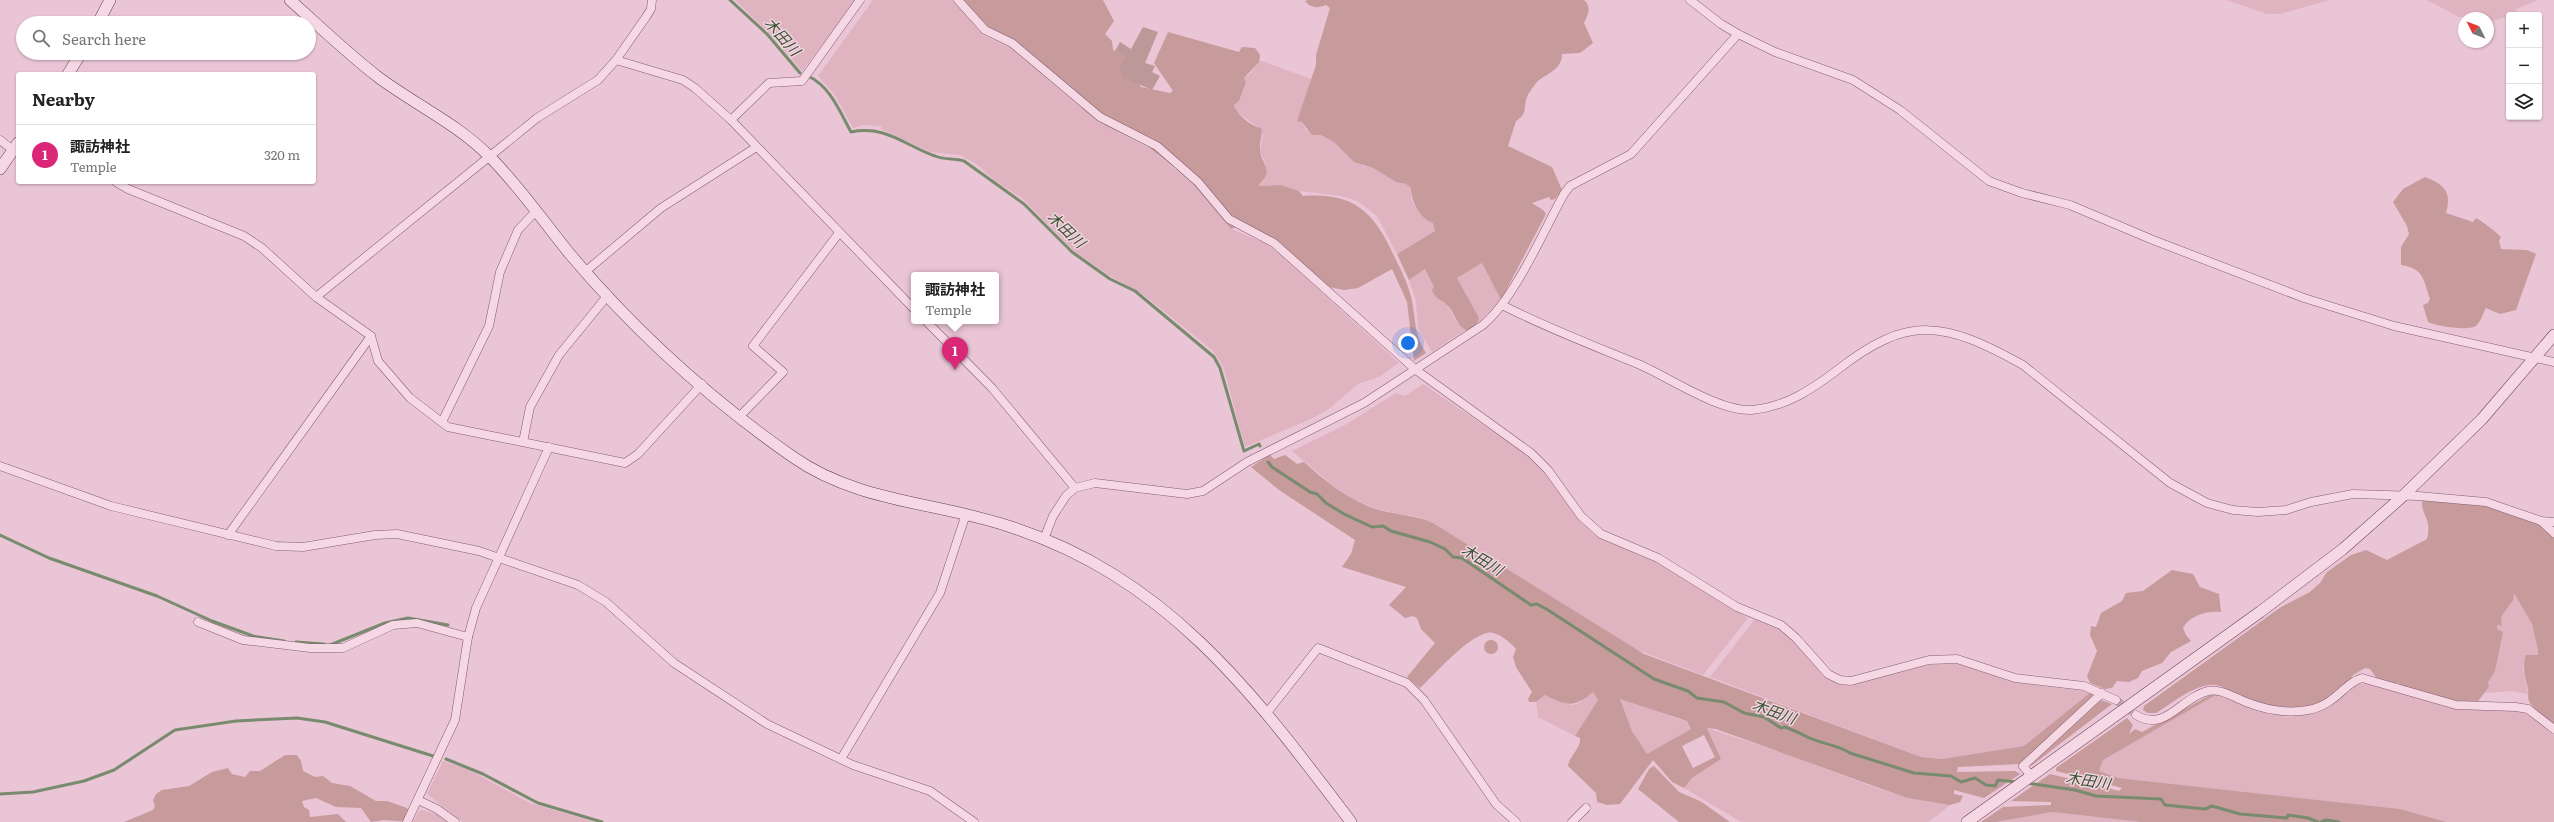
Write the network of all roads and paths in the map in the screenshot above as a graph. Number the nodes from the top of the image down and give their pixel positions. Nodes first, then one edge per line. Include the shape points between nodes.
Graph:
1 (110, 0) edge
2 (290, 0) edge
3 (652, 0) edge
4 (860, 0) edge
5 (958, 0) edge
6 (1690, 0) edge
7 (102, 16) edge
8 (308, 16) edge
9 (316, 23) edge
10 (1738, 34) junction
11 (77, 60) edge
12 (616, 60) junction
13 (69, 72) edge
14 (731, 120) junction
15 (0, 140) edge
16 (15, 147) edge
17 (756, 148) junction
18 (490, 157) junction
19 (0, 169) edge
20 (120, 184) edge
21 (536, 211) junction
22 (840, 234) junction
23 (586, 271) junction
24 (608, 294) junction
25 (316, 297) junction
26 (1502, 305) junction
27 (911, 306) edge
28 (929, 324) edge
29 (2554, 335) edge
30 (370, 336) junction
31 (2536, 357) junction
32 (2554, 362) edge
33 (1416, 370) junction
34 (702, 384) junction
35 (740, 416) junction
36 (442, 422) junction
37 (523, 442) junction
38 (549, 447) junction
39 (0, 466) edge
40 (1075, 488) junction
41 (2403, 496) junction
42 (966, 514) junction
43 (2542, 521) junction
44 (2554, 522) edge
45 (2554, 533) edge
46 (228, 535) junction
47 (1044, 539) junction
48 (498, 558) junction
49 (198, 622) dead end
50 (468, 636) junction
51 (2102, 692) junction
52 (2116, 700) tunnel mouth
53 (1266, 714) junction
54 (2136, 715) tunnel mouth
55 (2554, 729) edge
56 (841, 759) junction
57 (2031, 776) junction
58 (418, 800) junction
59 (1586, 808) dead end
60 (406, 822) edge
61 (455, 822) edge
62 (974, 822) edge
63 (1351, 822) edge
64 (1516, 822) edge
65 (1572, 822) edge
66 (1967, 822) edge

1 - 7 street
2 - 8 street
3 - 12 street via 651,9
4 - 14 street via 802,81 769,83
5 - 33 street via 985,30 1012,42 1100,116 1157,146 1198,182 1228,219 1274,243
6 - 10 street
9 - 18 street via 378,77 450,124
10 - 26 street via 1631,154 1570,186
10 - 31 street via 1775,52 1853,80 1900,110 1989,181 2070,206 2304,298 2394,326
11 - 13 street
12 - 14 street via 682,80 695,88
12 - 18 street via 598,80 537,118
14 - 17 street
15 - 16 street
16 - 19 street
17 - 22 street
17 - 23 street via 661,208
18 - 21 street
18 - 25 street
20 - 25 street via 244,236 267,252
21 - 23 street
21 - 36 street via 518,230 500,272 489,326
22 - 27 street
22 - 35 street via 753,346 783,372
23 - 24 street
24 - 34 street via 654,341
24 - 37 street via 560,355 534,400 530,407
25 - 30 street
26 - 33 street via 1483,325
26 - 41 street via 1546,327 1638,364 1710,399 1751,410 1795,399 1815,387 1861,351 1880,341 1919,329 1946,330 1992,348 2023,365 2170,482 2207,503 2233,510 2258,512 2286,510 2353,494
28 - 40 street via 992,388
29 - 31 street
30 - 36 street via 378,360 410,398
30 - 46 street
31 - 32 street
31 - 41 street via 2482,420
33 - 40 street via 1364,403 1247,462 1203,491 1187,494 1095,483
33 - 51 street via 1531,453 1548,470 1581,516 1601,534 1658,558 1737,607 1781,625 1828,674 1835,678 1851,681 1889,669 1944,658 1969,662 2015,678 2084,686
34 - 35 street
34 - 38 street via 630,461 614,463
35 - 42 street via 790,455 830,479 889,499
36 - 37 street via 448,427
37 - 38 street
38 - 48 street
39 - 46 street via 111,506
40 - 47 street via 1066,496 1053,516
41 - 43 street via 2486,502
41 - 57 street via 2343,549 2260,612
42 - 47 street
42 - 56 street via 940,593
43 - 44 street
43 - 45 street
46 - 48 street via 276,546 304,547 375,535 397,534 423,538
47 - 53 street via 1127,582 1160,606 1206,645
48 - 50 street via 476,608
48 - 56 street via 565,580 596,595 674,663 767,724
49 - 50 street via 243,640 310,648 343,648 399,624 417,623
50 - 58 street via 455,720
51 - 52 street
51 - 57 street via 2023,766
53 - 63 street
53 - 64 street via 1318,648 1387,673 1407,683 1424,700 1496,804
54 - 55 street via 2148,721 2159,720 2204,693 2214,691 2279,712 2309,710 2332,702 2362,678 2456,705 2528,709
56 - 62 street via 930,791
57 - 66 street
58 - 60 street
58 - 61 street via 434,807
59 - 65 street

